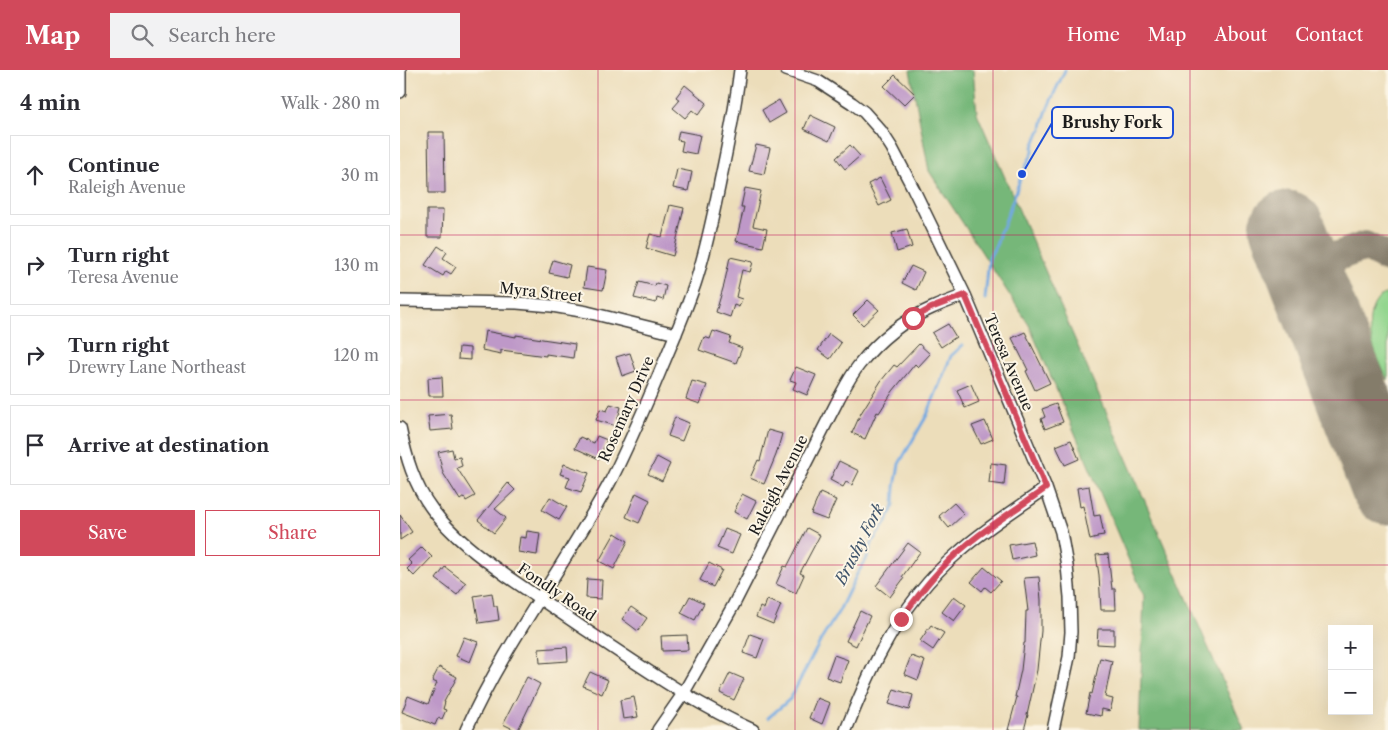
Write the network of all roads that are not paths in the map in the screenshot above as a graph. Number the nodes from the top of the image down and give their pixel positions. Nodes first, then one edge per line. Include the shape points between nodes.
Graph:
1 (400, 70) edge
2 (740, 70) edge
3 (786, 70) edge
4 (400, 92) edge
5 (965, 295) junction
6 (400, 301) edge
7 (676, 334) junction
8 (400, 428) edge
9 (1046, 488) junction
10 (539, 599) junction
11 (683, 694) junction
12 (466, 730) edge
13 (658, 730) edge
14 (753, 730) edge
15 (846, 730) edge
16 (1053, 730) edge

1 - 4 street
2 - 7 street, Rosemary Drive via 706,245
3 - 5 street, Teresa Avenue via 818,81 864,112 881,131
5 - 9 street, Teresa Avenue
5 - 11 street, Raleigh Avenue via 931,308 896,329 854,372 733,606
6 - 7 street, Myra Street via 552,306
7 - 10 street, Rosemary Drive via 610,482
8 - 10 street, Fondly Road via 412,472 435,513 462,541
9 - 15 street via 960,550 922,591 882,649
9 - 16 street, Teresa Avenue via 1061,532 1070,596 1069,657
10 - 11 street, Fondly Road
10 - 12 street, Rosemary Drive via 494,672
11 - 13 street, Raleigh Avenue
11 - 14 street, Fondly Road

